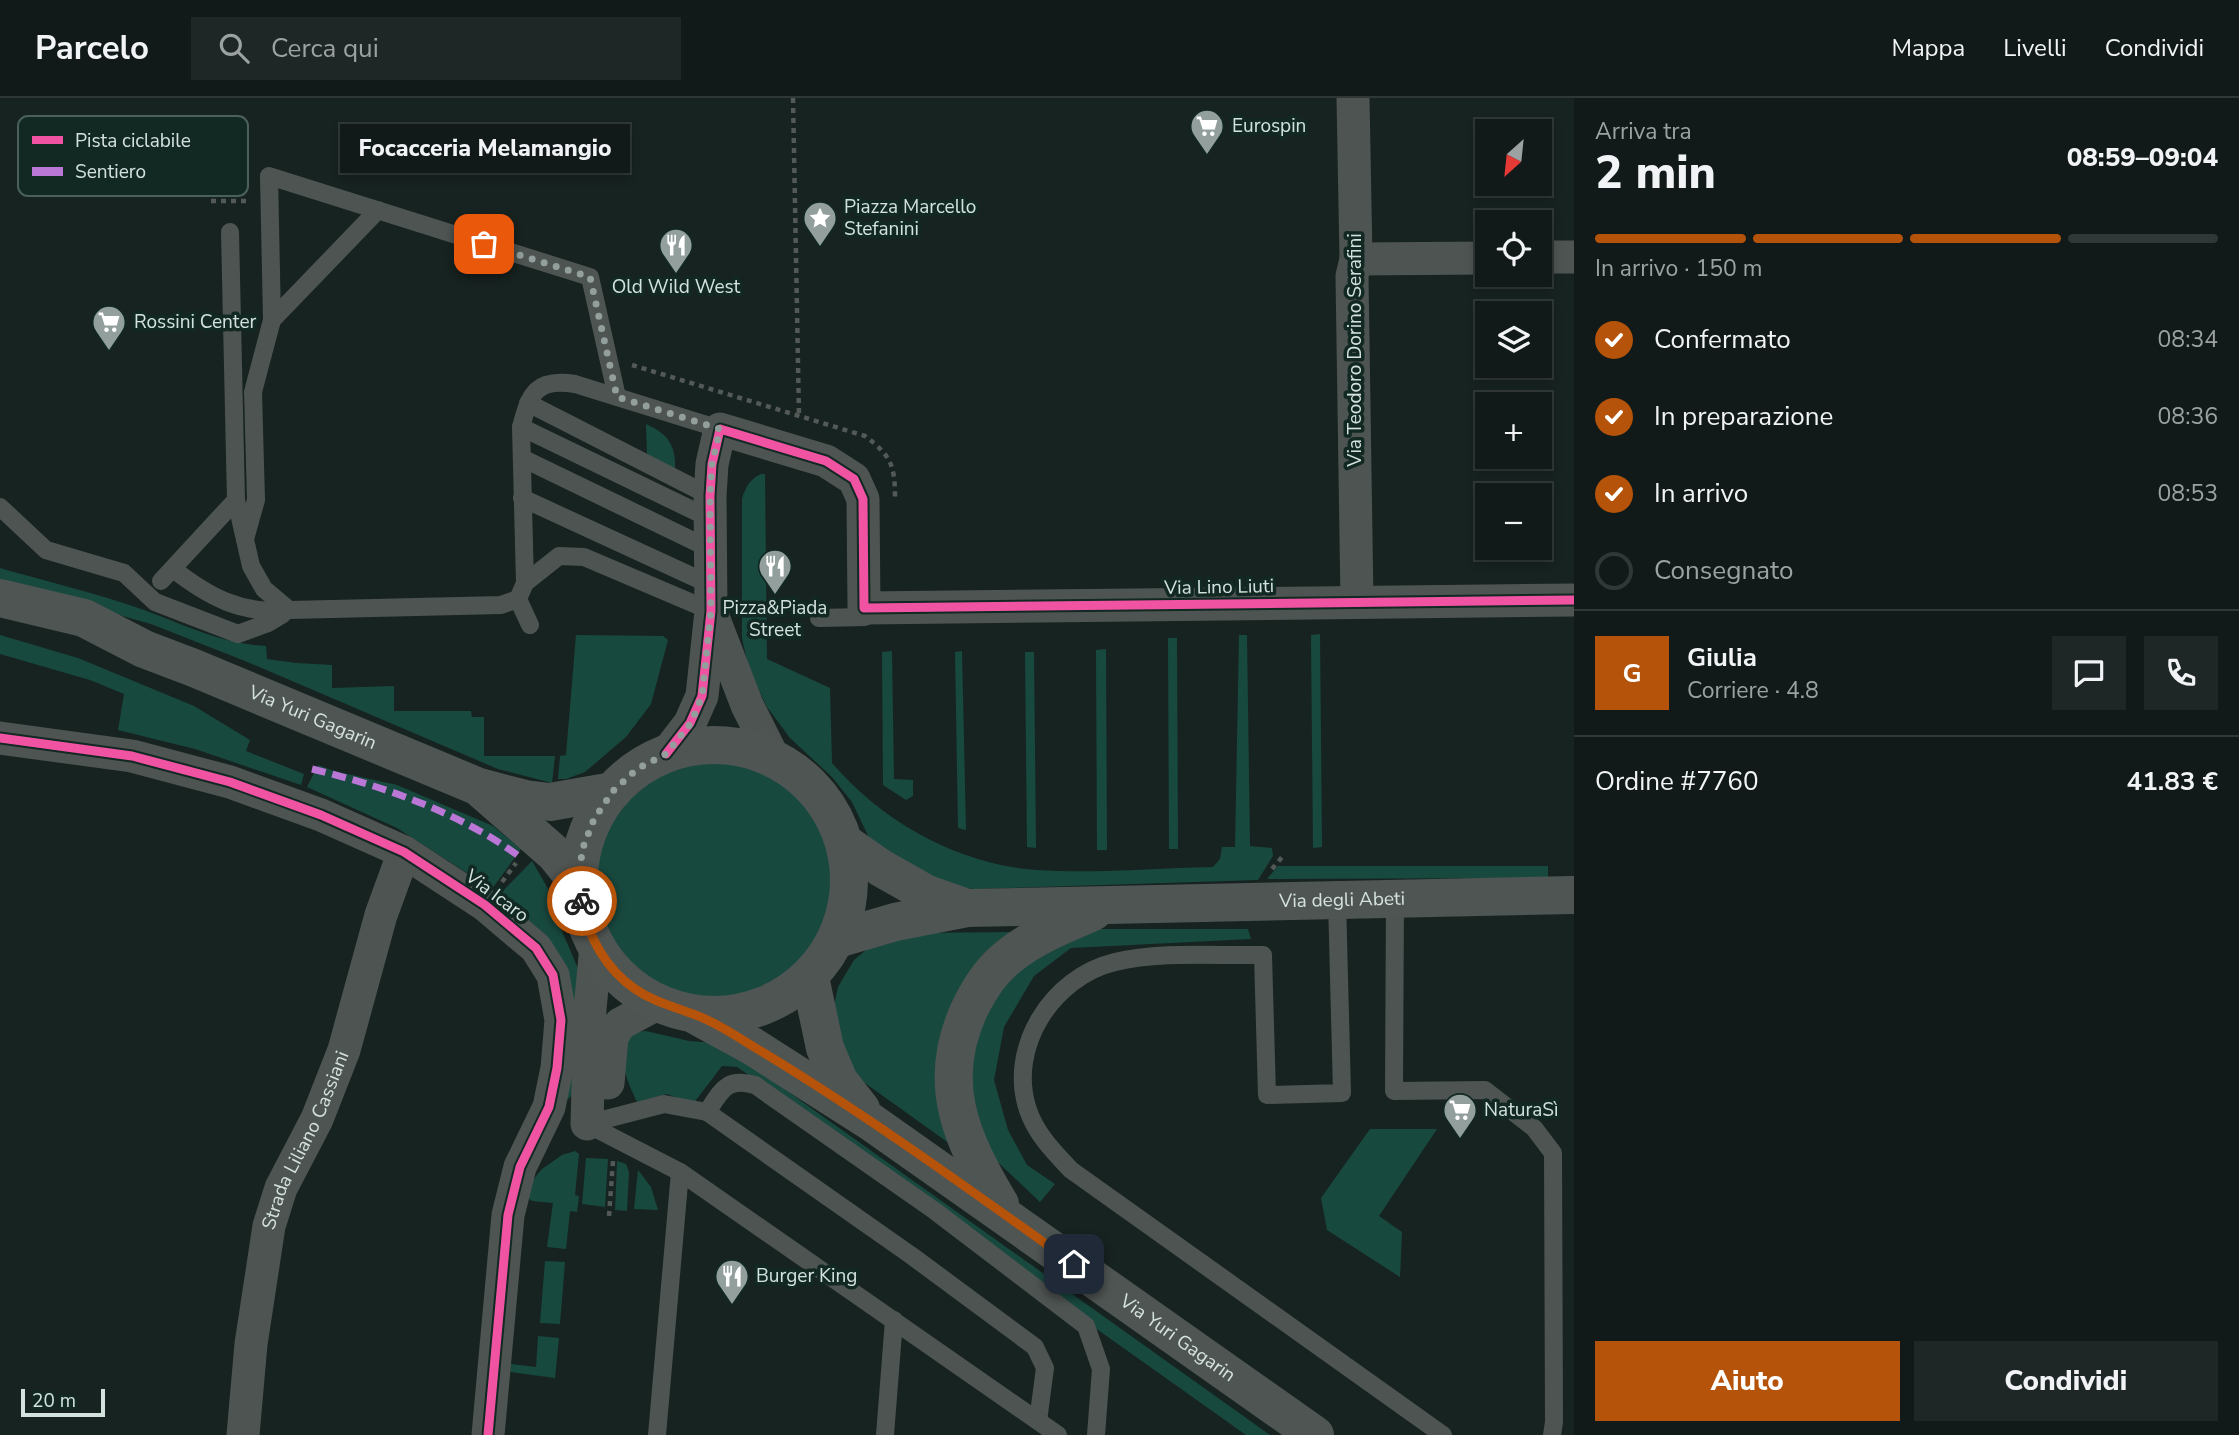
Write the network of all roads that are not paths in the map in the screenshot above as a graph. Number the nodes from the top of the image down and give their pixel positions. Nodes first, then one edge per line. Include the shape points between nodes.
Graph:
1 (1353, 98) edge
2 (378, 210) junction
3 (230, 232) dead end
4 (1552, 257) edge
5 (1574, 257) edge
6 (1475, 258) edge
7 (1356, 259) junction
8 (272, 320) junction
9 (617, 397) junction
10 (528, 403) junction
11 (521, 427) junction
12 (720, 429) junction
13 (522, 458) junction
14 (522, 498) junction
15 (236, 500) junction
16 (0, 507) edge
17 (710, 521) junction
18 (245, 539) junction
19 (521, 591) junction
20 (0, 598) edge
21 (711, 598) junction
22 (1574, 600) edge
23 (1357, 602) junction
24 (433, 607) junction
25 (289, 610) junction
26 (864, 613) junction
27 (819, 618) dead end
28 (0, 623) edge
29 (433, 625) dead end
30 (530, 625) dead end
31 (144, 649) junction
32 (0, 738) edge
33 (666, 754) junction
34 (774, 759) junction
35 (479, 787) junction
36 (613, 791) junction
37 (845, 843) junction
38 (404, 852) junction
39 (579, 884) junction
40 (1574, 895) edge
41 (1395, 898) junction
42 (1337, 900) junction
43 (1111, 905) junction
44 (967, 908) junction
45 (837, 939) junction
46 (596, 946) junction
47 (810, 977) junction
48 (676, 1009) junction
49 (707, 1112) junction
50 (871, 1122) junction
51 (587, 1124) junction
52 (536, 1135) junction
53 (680, 1172) junction
54 (1008, 1217) junction
55 (894, 1320) junction
56 (1038, 1421) junction
57 (243, 1435) edge
58 (488, 1435) edge
59 (657, 1435) edge
60 (885, 1435) edge
61 (1058, 1435) edge
62 (1096, 1435) edge
63 (1315, 1435) edge
64 (1443, 1435) edge
65 (1552, 1435) edge

1 - 7 street, Via Teodoro Dorino Serafini
2 - 8 lane
2 - 8 lane via 269,176
2 - 9 lane via 590,277
3 - 15 lane
4 - 5 street
6 - 7 street
7 - 23 street, Via Teodoro Dorino Serafini via 1352,276
8 - 18 lane via 253,392 256,500
9 - 10 lane via 554,381 537,388
9 - 12 lane
10 - 11 lane
10 - 17 lane
11 - 13 lane
11 - 17 lane
12 - 17 street via 712,464
12 - 26 street via 826,461 854,479 863,499
13 - 14 lane
13 - 17 lane
14 - 19 lane
14 - 21 lane
15 - 18 lane
15 - 25 lane via 167,575 244,609
16 - 25 lane via 46,550 124,573 155,602 238,634 268,624
17 - 21 street
18 - 25 lane via 251,566 264,589
19 - 21 lane via 559,556 584,557
19 - 24 lane via 500,605
19 - 30 lane
20 - 31 main road, Via Yuri Gagarin via 84,618
21 - 33 street via 702,696 691,723
21 - 34 street via 747,705
22 - 23 street, Via Lino Liuti
23 - 26 street, Via Lino Liuti
24 - 25 lane
24 - 29 lane
26 - 27 lane
28 - 31 main road, Via Yuri Gagarin
31 - 35 main road, Via Yuri Gagarin
32 - 38 street, Via Icaro via 132,756 230,782
33 - 34 main road, Via Yuri Gagarin via 702,746 739,747
33 - 36 main road, Via Yuri Gagarin via 637,769
34 - 37 main road, Via Yuri Gagarin via 805,780 829,809
35 - 36 main road, Via Yuri Gagarin via 550,802
35 - 39 main road, Via Yuri Gagarin via 555,854
36 - 39 main road, Via Yuri Gagarin via 594,819 582,850
37 - 44 main road, Via degli Abeti via 927,894
37 - 45 main road, Via Yuri Gagarin via 850,875 847,908
38 - 52 street, Via Icaro via 485,905 536,948 553,975 561,1020 557,1068 549,1107
38 - 57 street, Strada Liliano Cassiani via 344,1050 317,1119 281,1188 269,1226
39 - 46 main road, Via Yuri Gagarin via 584,916
40 - 41 main road, Via degli Abeti
41 - 42 main road, Via degli Abeti
41 - 65 lane via 1394,1091 1485,1090 1534,1128 1553,1153
42 - 43 main road, Via degli Abeti
42 - 64 lane via 1342,1093 1267,1094 1263,955 1150,957 1113,962 1081,975 1057,994 1040,1017 1028,1046 1023,1078 1028,1110 1045,1142 1071,1170
43 - 44 main road, Via degli Abeti
43 - 54 main road, Via degli Abeti via 1012,953 983,982 962,1025 952,1073 958,1117 975,1161
44 - 45 main road, Via degli Abeti
45 - 47 main road, Via Yuri Gagarin
46 - 48 main road, Via Yuri Gagarin via 634,989
46 - 51 street
47 - 48 main road, Via Yuri Gagarin via 776,1001 736,1014
47 - 50 main road, Via Yuri Gagarin via 825,1048 839,1081
48 - 50 main road, Via Yuri Gagarin via 752,1046
48 - 51 street via 628,1018 620,1024 612,1037 607,1094
49 - 51 lane via 664,1104
49 - 56 lane via 1035,1347 1045,1368
49 - 62 lane via 724,1087 739,1081 755,1085 935,1211 1086,1326 1101,1369
50 - 54 main road, Via Yuri Gagarin
51 - 52 street
51 - 53 lane
52 - 58 street, Via Icaro via 520,1167 508,1215
53 - 55 lane
53 - 59 lane
54 - 63 main road, Via Yuri Gagarin
55 - 56 lane
55 - 60 lane
56 - 61 lane

